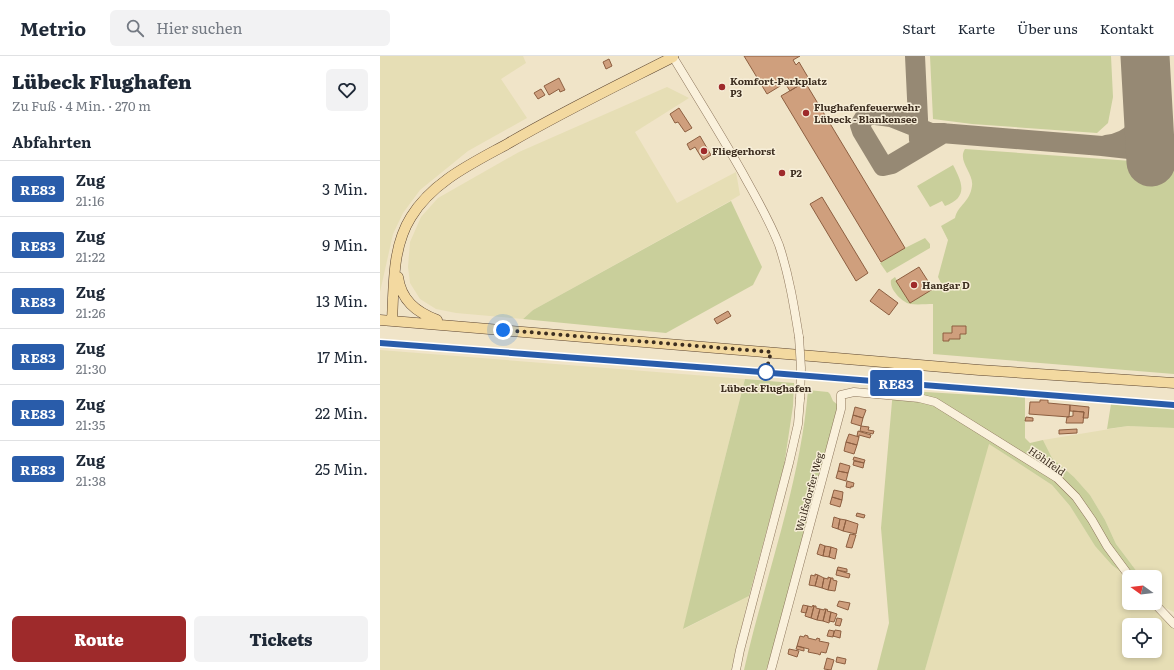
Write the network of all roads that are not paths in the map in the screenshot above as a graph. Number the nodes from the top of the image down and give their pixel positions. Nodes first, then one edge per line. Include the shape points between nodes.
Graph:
1 (672, 57) edge
2 (396, 259) junction
3 (380, 320) edge
4 (392, 320) junction
5 (448, 325) junction
6 (1174, 383) edge
7 (919, 398) joint
8 (1125, 570) edge
9 (1161, 610) edge
10 (1174, 624) edge
11 (736, 670) edge
12 (771, 670) edge

1 - 2 main road via 548,120 474,162 435,188 410,218 401,237
1 - 11 street, bridge via 731,154 772,229 792,290 798,337 801,368 798,424
2 - 4 main road
2 - 5 main road via 399,285 411,306 424,316
3 - 4 main road
4 - 5 main road
5 - 6 main road via 979,370
7 - 8 street, Höhlfeld via 935,402 1057,478 1076,497
7 - 12 street, Wulfsdorfer Weg via 854,392 841,395 841,409
9 - 10 street

